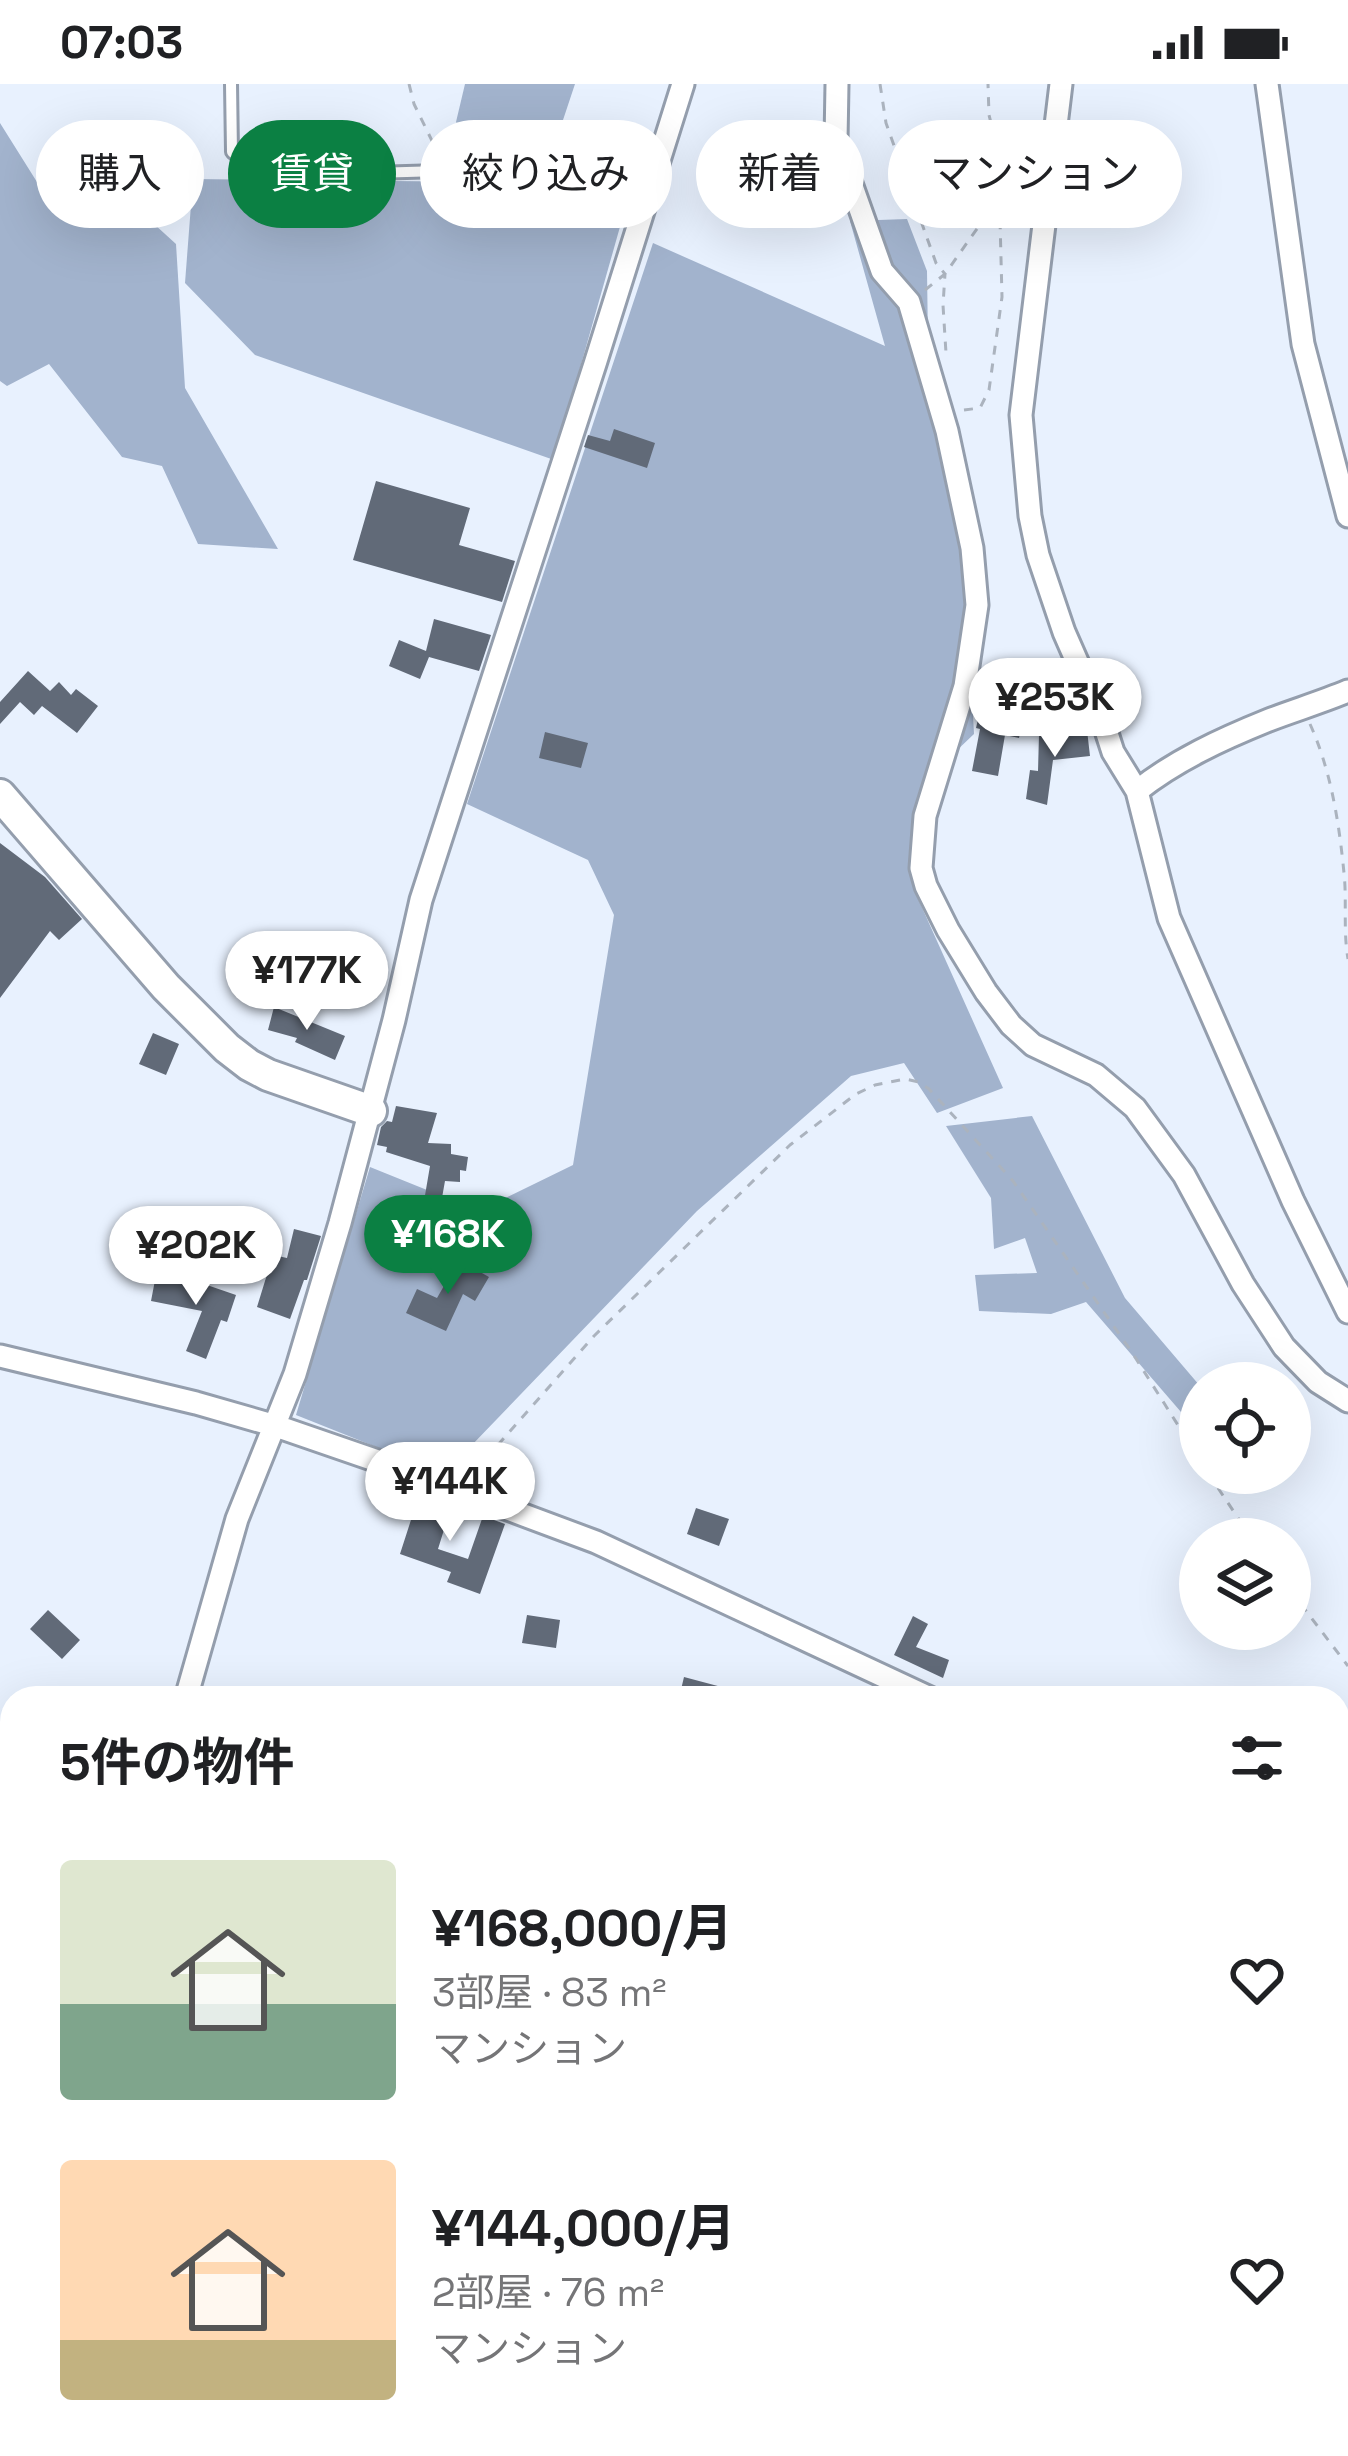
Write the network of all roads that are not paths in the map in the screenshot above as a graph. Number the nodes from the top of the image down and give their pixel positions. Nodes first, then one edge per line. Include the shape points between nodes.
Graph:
1 (231, 84) edge
2 (682, 84) edge
3 (837, 84) edge
4 (1061, 84) edge
5 (1267, 84) edge
6 (671, 120) edge
7 (420, 172) edge
8 (637, 228) edge
9 (1348, 516) edge
10 (1348, 672) edge
11 (1342, 693) edge
12 (1137, 791) junction
13 (0, 796) edge
14 (370, 1111) junction
15 (1348, 1312) edge
16 (0, 1356) edge
17 (1348, 1401) edge
18 (276, 1426) junction
19 (189, 1686) edge
20 (904, 1686) edge

1 - 7 lane via 232,152 242,160 340,174
2 - 6 street
3 - 17 street via 836,141 882,271 909,302 972,548 976,605 964,686 925,816 926,886 1011,1024 1135,1108 1184,1175 1284,1347
4 - 12 street via 1021,415 1030,516 1064,632
5 - 9 street via 1304,344
8 - 14 street via 421,900
10 - 11 street
11 - 12 street via 1206,748
12 - 15 street via 1169,918
13 - 14 street via 227,1048 268,1075
14 - 18 street
16 - 18 street
18 - 19 street via 237,1519
18 - 20 street via 596,1542

